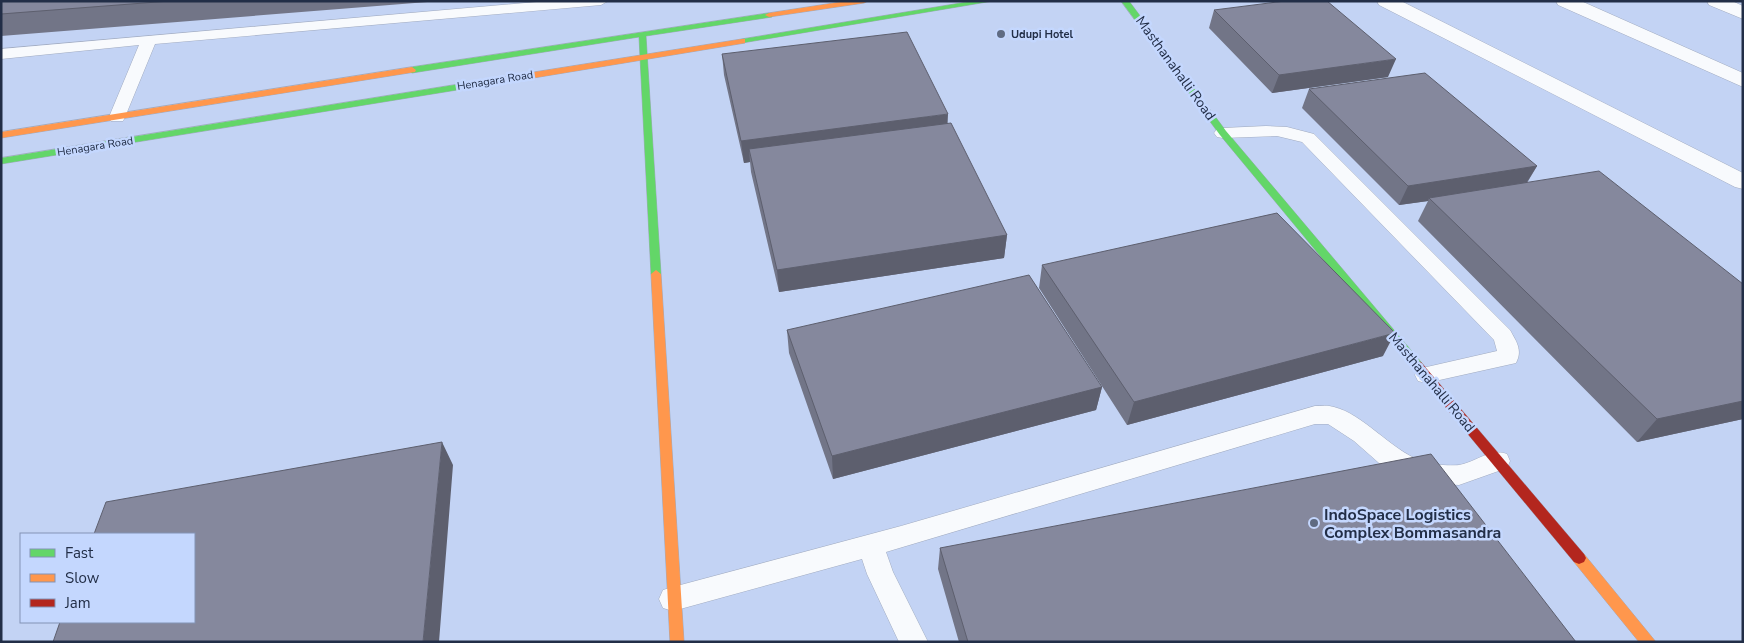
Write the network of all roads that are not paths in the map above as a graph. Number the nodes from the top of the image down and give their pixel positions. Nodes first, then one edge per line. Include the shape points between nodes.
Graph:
1 (601, 1) edge
2 (864, 1) edge
3 (989, 1) edge
4 (1125, 1) edge
5 (1386, 1) edge
6 (1565, 1) edge
7 (1716, 1) edge
8 (1743, 13) edge
9 (644, 34) junction
10 (149, 40) junction
11 (1, 54) edge
12 (643, 56) junction
13 (1743, 81) edge
14 (117, 117) junction
15 (1223, 133) junction
16 (1, 135) edge
17 (1, 161) edge
18 (1743, 182) edge
19 (1426, 375) junction
20 (1498, 461) junction
21 (1420, 472) junction
22 (1438, 496) edge
23 (871, 545) junction
24 (673, 599) junction
25 (677, 642) edge
26 (914, 642) edge
27 (1649, 642) edge

1 - 10 lane
2 - 9 street, Henagara Road
3 - 12 street, Henagara Road
4 - 15 street, Masthanahalli Road
5 - 18 street
6 - 13 street
7 - 8 street
9 - 12 street
9 - 14 street, Henagara Road
10 - 11 lane
10 - 14 lane
12 - 17 street, Henagara Road
12 - 24 street
14 - 16 street, Henagara Road
15 - 19 street, Masthanahalli Road
15 - 19 lane via 1278,130 1308,138 1502,335 1508,346 1508,357
19 - 20 street, Masthanahalli Road
20 - 21 lane via 1459,475
20 - 27 street, Masthanahalli Road
21 - 22 lane
21 - 23 lane via 1388,456 1332,415 1315,416
23 - 24 lane
23 - 26 lane via 880,574
24 - 25 street

